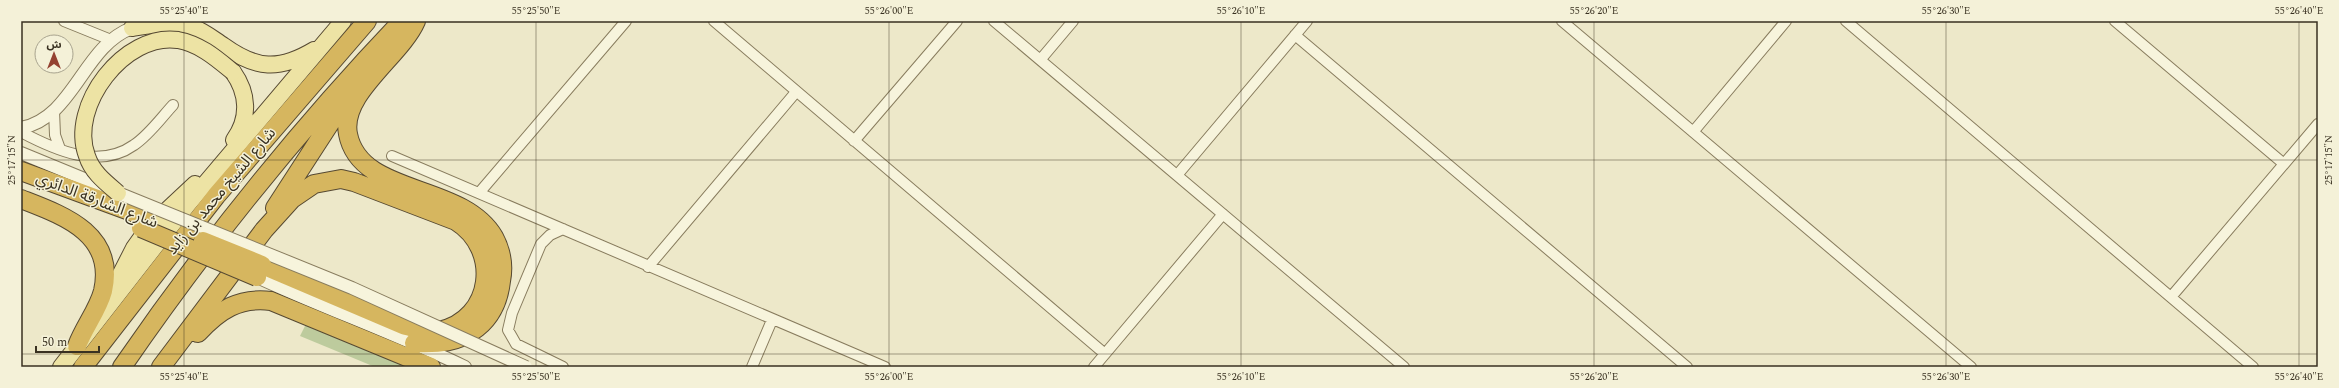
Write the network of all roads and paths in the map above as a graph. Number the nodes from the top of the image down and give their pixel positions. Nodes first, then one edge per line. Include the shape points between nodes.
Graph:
1 (64, 21) edge
2 (193, 21) edge
3 (343, 21) edge
4 (367, 21) edge
5 (402, 21) edge
6 (416, 21) edge
7 (626, 21) edge
8 (714, 21) edge
9 (957, 21) edge
10 (994, 21) edge
11 (1073, 21) edge
12 (1307, 21) edge
13 (1562, 21) edge
14 (1786, 21) edge
15 (1846, 21) edge
16 (2115, 21) edge
17 (132, 28) joint
18 (208, 34) junction
19 (1295, 35) junction
20 (111, 40) junction
21 (322, 45) junction
22 (1041, 59) junction
23 (350, 76) junction
24 (796, 92) junction
25 (173, 105) dead end
26 (54, 111) junction
27 (2318, 124) edge
28 (21, 128) edge
29 (21, 132) edge
30 (1693, 132) junction
31 (854, 141) junction
32 (60, 149) junction
33 (21, 153) edge
34 (392, 156) dead end
35 (2284, 164) junction
36 (21, 171) edge
37 (1178, 174) junction
38 (21, 183) edge
39 (118, 193) junction
40 (479, 193) junction
41 (21, 199) edge
42 (1222, 214) junction
43 (143, 223) junction
44 (564, 229) junction
45 (264, 230) junction
46 (648, 267) junction
47 (260, 271) junction
48 (2171, 297) junction
49 (772, 320) junction
50 (93, 325) junction
51 (414, 343) junction
52 (76, 346) junction
53 (1105, 354) junction
54 (61, 367) edge
55 (83, 367) edge
56 (122, 367) edge
57 (161, 367) edge
58 (169, 367) edge
59 (431, 367) edge
60 (465, 367) edge
61 (526, 367) edge
62 (562, 367) edge
63 (752, 367) edge
64 (885, 367) edge
65 (1094, 367) edge
66 (1404, 367) edge
67 (1687, 367) edge
68 (1971, 367) edge
69 (2253, 367) edge

1 - 20 street
2 - 18 main road
3 - 21 main road
4 - 55 highway, شارع الشيخ محمد بن زايد via 216,196
5 - 23 highway, شارع الشيخ محمد بن زايد
6 - 51 highway via 406,39 364,88 351,108 347,127 351,146 363,163 382,176 437,196 474,214 487,225 496,241 502,264 502,277 493,309 482,324 457,340 437,344
7 - 40 street
8 - 24 street
9 - 31 street
10 - 22 street
11 - 22 street
12 - 19 street
13 - 30 street
14 - 30 street
15 - 48 street
16 - 35 street
17 - 18 main road via 181,24
17 - 20 street
18 - 21 main road via 240,57 263,65 292,61
19 - 37 street
19 - 67 street
20 - 26 street
21 - 50 main road via 188,204
22 - 37 street
23 - 45 highway via 339,109 290,181
23 - 56 highway, شارع الشيخ محمد بن زايد via 237,213
24 - 31 street
24 - 46 street
25 - 32 street via 136,144 116,155 92,158
26 - 28 street via 39,122
26 - 32 street via 55,135
27 - 35 street
29 - 32 street
30 - 68 street
31 - 53 street
33 - 39 street, bridge
34 - 40 street
35 - 48 street
36 - 43 highway, شارع الشارقة الدائري
37 - 42 street
38 - 43 highway, شارع الشارقة الدائري
39 - 50 main road, bridge via 91,166 83,139 86,110 94,94 111,72 135,50 148,44 178,40 205,50 233,72 244,92 245,116 242,127 217,161 149,227 134,248
39 - 61 street, bridge via 352,288
40 - 44 street
41 - 52 highway via 68,218 80,226 98,248 103,269 103,290
42 - 53 street
42 - 66 street
43 - 47 highway, شارع الشارقة الدائري, bridge
44 - 46 street
44 - 62 street via 550,235 541,244 512,313 508,330 516,344
45 - 47 highway, شارع الشارقة الدائري via 292,199 314,184 327,180 354,182 433,211 466,228 482,250 486,276 481,296 469,314 452,326 439,331 428,331 403,325
45 - 57 highway
46 - 49 street
47 - 51 street via 303,298
48 - 69 street
49 - 63 street
49 - 64 street
50 - 52 main road
51 - 60 street
52 - 54 main road
53 - 65 street
58 - 59 highway via 207,323 223,310 241,302 261,300 296,310

